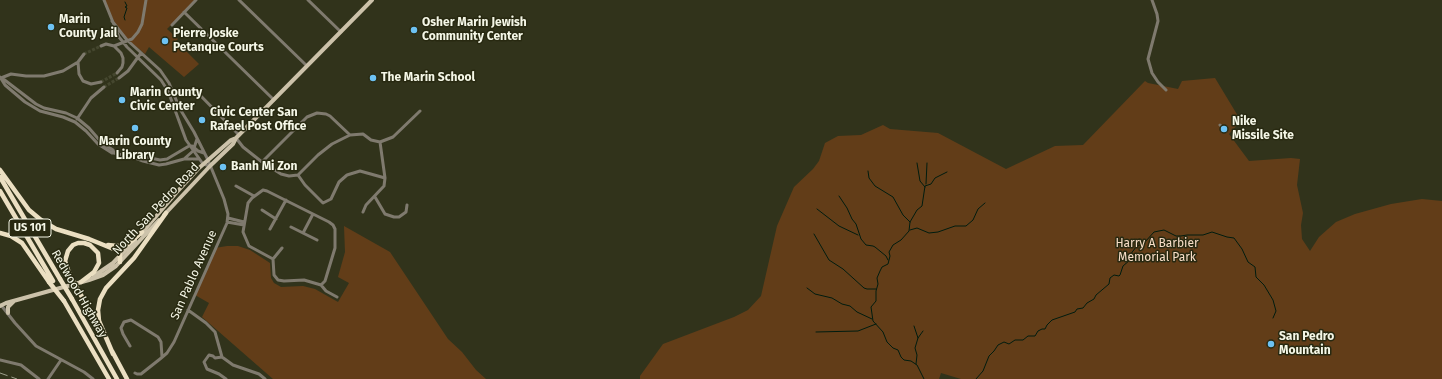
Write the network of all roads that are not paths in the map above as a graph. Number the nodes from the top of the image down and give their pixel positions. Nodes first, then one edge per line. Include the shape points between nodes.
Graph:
1 (104, 0) edge
2 (146, 0) edge
3 (196, 0) edge
4 (240, 0) edge
5 (308, 0) edge
6 (372, 0) edge
7 (1152, 0) edge
8 (184, 12) junction
9 (112, 21) junction
10 (172, 25) dead end
11 (341, 32) junction
12 (127, 40) junction
13 (122, 42) junction
14 (101, 46) tunnel mouth
15 (114, 46) junction
16 (141, 53) junction
17 (84, 54) tunnel mouth
18 (138, 57) junction
19 (78, 62) junction
20 (307, 66) junction
21 (117, 73) tunnel mouth
22 (1, 78) edge
23 (119, 78) tunnel mouth
24 (101, 82) tunnel mouth
25 (93, 84) junction
26 (104, 87) tunnel mouth
27 (1166, 90) dead end
28 (196, 91) dead end
29 (94, 95) junction
30 (274, 100) junction
31 (46, 108) junction
32 (420, 111) dead end
33 (45, 113) junction
34 (77, 118) junction
35 (75, 122) junction
36 (1220, 125) dead end
37 (1226, 131) dead end
38 (350, 135) junction
39 (237, 137) junction
40 (197, 139) junction
41 (380, 142) junction
42 (189, 146) junction
43 (194, 149) junction
44 (204, 152) junction
45 (114, 153) junction
46 (138, 159) junction
47 (184, 159) junction
48 (199, 159) junction
49 (208, 160) junction
50 (262, 162) junction
51 (203, 164) junction
52 (210, 166) junction
53 (0, 170) edge
54 (298, 175) junction
55 (0, 177) edge
56 (385, 178) junction
57 (236, 186) dead end
58 (0, 191) edge
59 (254, 196) junction
60 (375, 197) junction
61 (286, 200) junction
62 (407, 205) dead end
63 (262, 210) dead end
64 (363, 212) dead end
65 (166, 213) junction
66 (313, 214) junction
67 (276, 219) junction
68 (227, 220) junction
69 (244, 223) junction
70 (291, 227) dead end
71 (270, 229) dead end
72 (142, 232) junction
73 (0, 233) edge
74 (303, 233) junction
75 (89, 239) junction
76 (317, 240) dead end
77 (282, 248) dead end
78 (120, 259) junction
79 (273, 259) junction
80 (51, 281) junction
81 (81, 282) junction
82 (321, 285) junction
83 (337, 297) dead end
84 (16, 300) junction
85 (0, 305) edge
86 (188, 310) junction
87 (8, 313) junction
88 (130, 346) dead end
89 (113, 354) junction
90 (222, 357) junction
91 (162, 358) junction
92 (0, 360) edge
93 (61, 360) junction
94 (135, 373) dead end
95 (39, 379) edge
96 (48, 379) edge
97 (93, 379) edge
98 (109, 379) edge
99 (117, 379) edge
100 (127, 379) edge
101 (226, 379) edge
102 (265, 379) edge

1 - 9 street
2 - 12 street via 140,28
3 - 8 street
4 - 20 street
5 - 11 street
6 - 11 main road, North San Pedro Road
7 - 27 street via 1158,22 1148,59 1152,73
8 - 10 street
8 - 30 street
9 - 12 street, San Pablo Avenue
9 - 13 street
11 - 20 main road, North San Pedro Road
12 - 13 street
12 - 16 street, San Pablo Avenue
13 - 15 street
13 - 18 street
14 - 15 street
15 - 21 street via 123,58 122,67
16 - 18 street
16 - 40 street, San Pablo Avenue via 168,80 181,111
17 - 19 street
18 - 23 street
18 - 42 street via 165,85
19 - 22 street via 63,71 44,76 11,74
19 - 25 street via 80,77 86,83
20 - 30 main road, North San Pedro Road
22 - 31 street via 31,101
22 - 33 street via 19,98
24 - 25 street
25 - 29 street
26 - 29 street
28 - 39 street
29 - 34 street
30 - 39 main road, North San Pedro Road
31 - 33 street
31 - 34 street
32 - 41 street via 393,137
33 - 35 street
34 - 35 street
34 - 45 street
35 - 45 street via 101,147
36 - 37 street
38 - 41 street via 363,134 371,140
38 - 50 street via 330,116 316,113 307,117
38 - 54 street via 332,144
39 - 49 main road, North San Pedro Road
39 - 50 street via 243,147
39 - 52 main road, North San Pedro Road
40 - 43 street
40 - 44 street, San Pablo Avenue
41 - 56 street
42 - 43 street
42 - 46 street via 166,159
43 - 44 street
43 - 47 street
43 - 48 street
44 - 49 street, San Pablo Avenue
45 - 46 street
46 - 47 street via 159,165
47 - 48 street
48 - 51 street
49 - 51 main road, North San Pedro Road
49 - 52 street, San Pablo Avenue
50 - 54 street via 281,174
51 - 52 street
51 - 72 main road, North San Pedro Road
52 - 65 main road, North San Pedro Road
52 - 68 street, San Pablo Avenue via 227,207
53 - 75 highway via 29,210 41,220 56,229
54 - 56 street via 323,203 331,199 347,175 360,171
55 - 99 highway, Redwood Highway / US 101, bridge
56 - 60 street via 384,186
57 - 59 street
58 - 80 highway, Redwood Highway / US 101
59 - 61 street via 263,190
59 - 69 street via 248,203
60 - 62 street via 385,214 394,218 406,212
60 - 64 street via 366,205
61 - 66 street
61 - 67 street
63 - 67 street
65 - 78 main road, North San Pedro Road
65 - 89 highway via 134,258 100,298 98,319
66 - 74 street
66 - 82 street via 329,222 335,229 335,248 325,281
67 - 71 street
68 - 69 street
68 - 86 street, San Pablo Avenue
69 - 79 street via 243,232 249,246
70 - 74 street
72 - 75 highway via 130,242 119,246
72 - 78 main road, North San Pedro Road
73 - 80 highway via 12,236 22,243
74 - 76 street
75 - 78 highway via 116,250
77 - 79 street
78 - 81 main road, North San Pedro Road
79 - 82 street via 274,275 278,280 304,280
80 - 98 highway, Redwood Highway, bridge
81 - 84 main road, North San Pedro Road
81 - 89 highway, bridge via 94,272 99,263 98,253 84,243 77,244 68,251 65,261 70,276
82 - 83 street
84 - 85 main road, North San Pedro Road
84 - 87 main road via 9,306
85 - 87 street
86 - 90 street via 215,332
86 - 91 street, San Pablo Avenue via 174,342
87 - 93 street via 36,346
88 - 91 street via 121,328 124,322 131,320 158,337 161,342
89 - 100 highway
90 - 101 street via 209,355 204,362 207,369
90 - 102 street via 233,365 259,374
91 - 94 street, San Pablo Avenue via 140,374
92 - 95 street via 21,366
93 - 96 street
93 - 97 street

